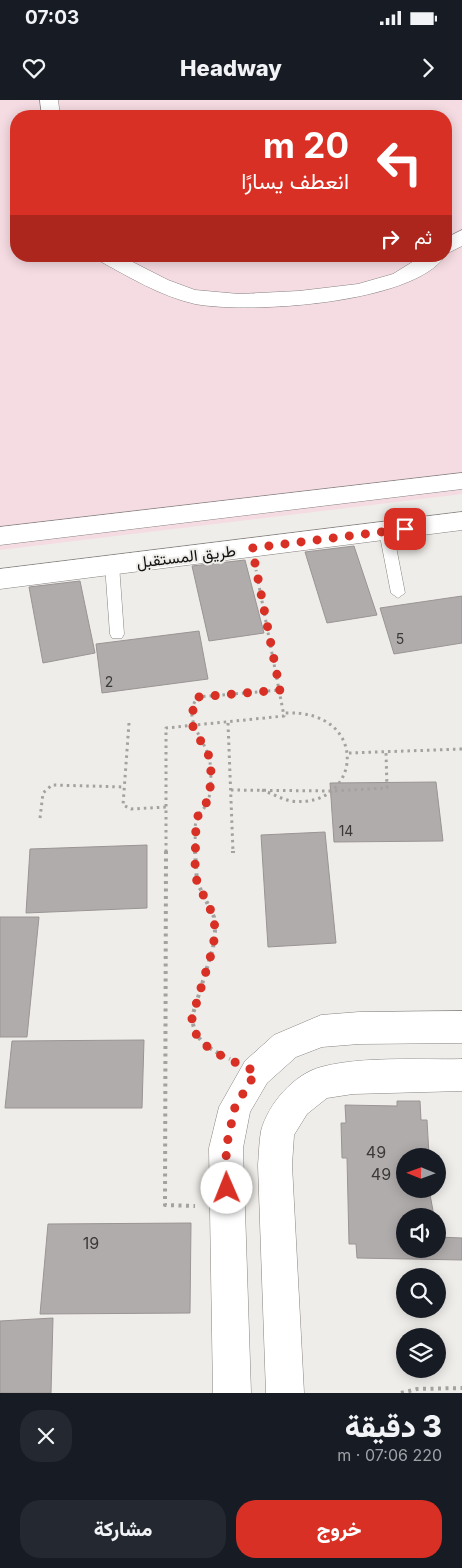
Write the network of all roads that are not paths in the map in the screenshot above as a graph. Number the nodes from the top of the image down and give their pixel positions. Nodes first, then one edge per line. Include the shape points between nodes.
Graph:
1 (116, 262) edge
2 (426, 262) edge
3 (462, 480) edge
4 (462, 521) edge
5 (386, 531) junction
6 (0, 536) edge
7 (112, 566) junction
8 (0, 580) edge
9 (398, 593) dead end
10 (117, 634) dead end
11 (462, 1027) edge
12 (462, 1075) edge
13 (232, 1393) edge
14 (285, 1393) edge

1 - 2 street via 175,291 195,297 239,301 370,289 399,279
3 - 6 street
4 - 5 street, طريق المستقبل
5 - 7 street, طريق المستقبل
5 - 9 lane
7 - 8 street, طريق المستقبل
7 - 10 lane
11 - 13 street via 321,1031 285,1046 256,1072 235,1107 226,1148
12 - 14 street via 353,1078 321,1083 294,1102 278,1131 275,1165

